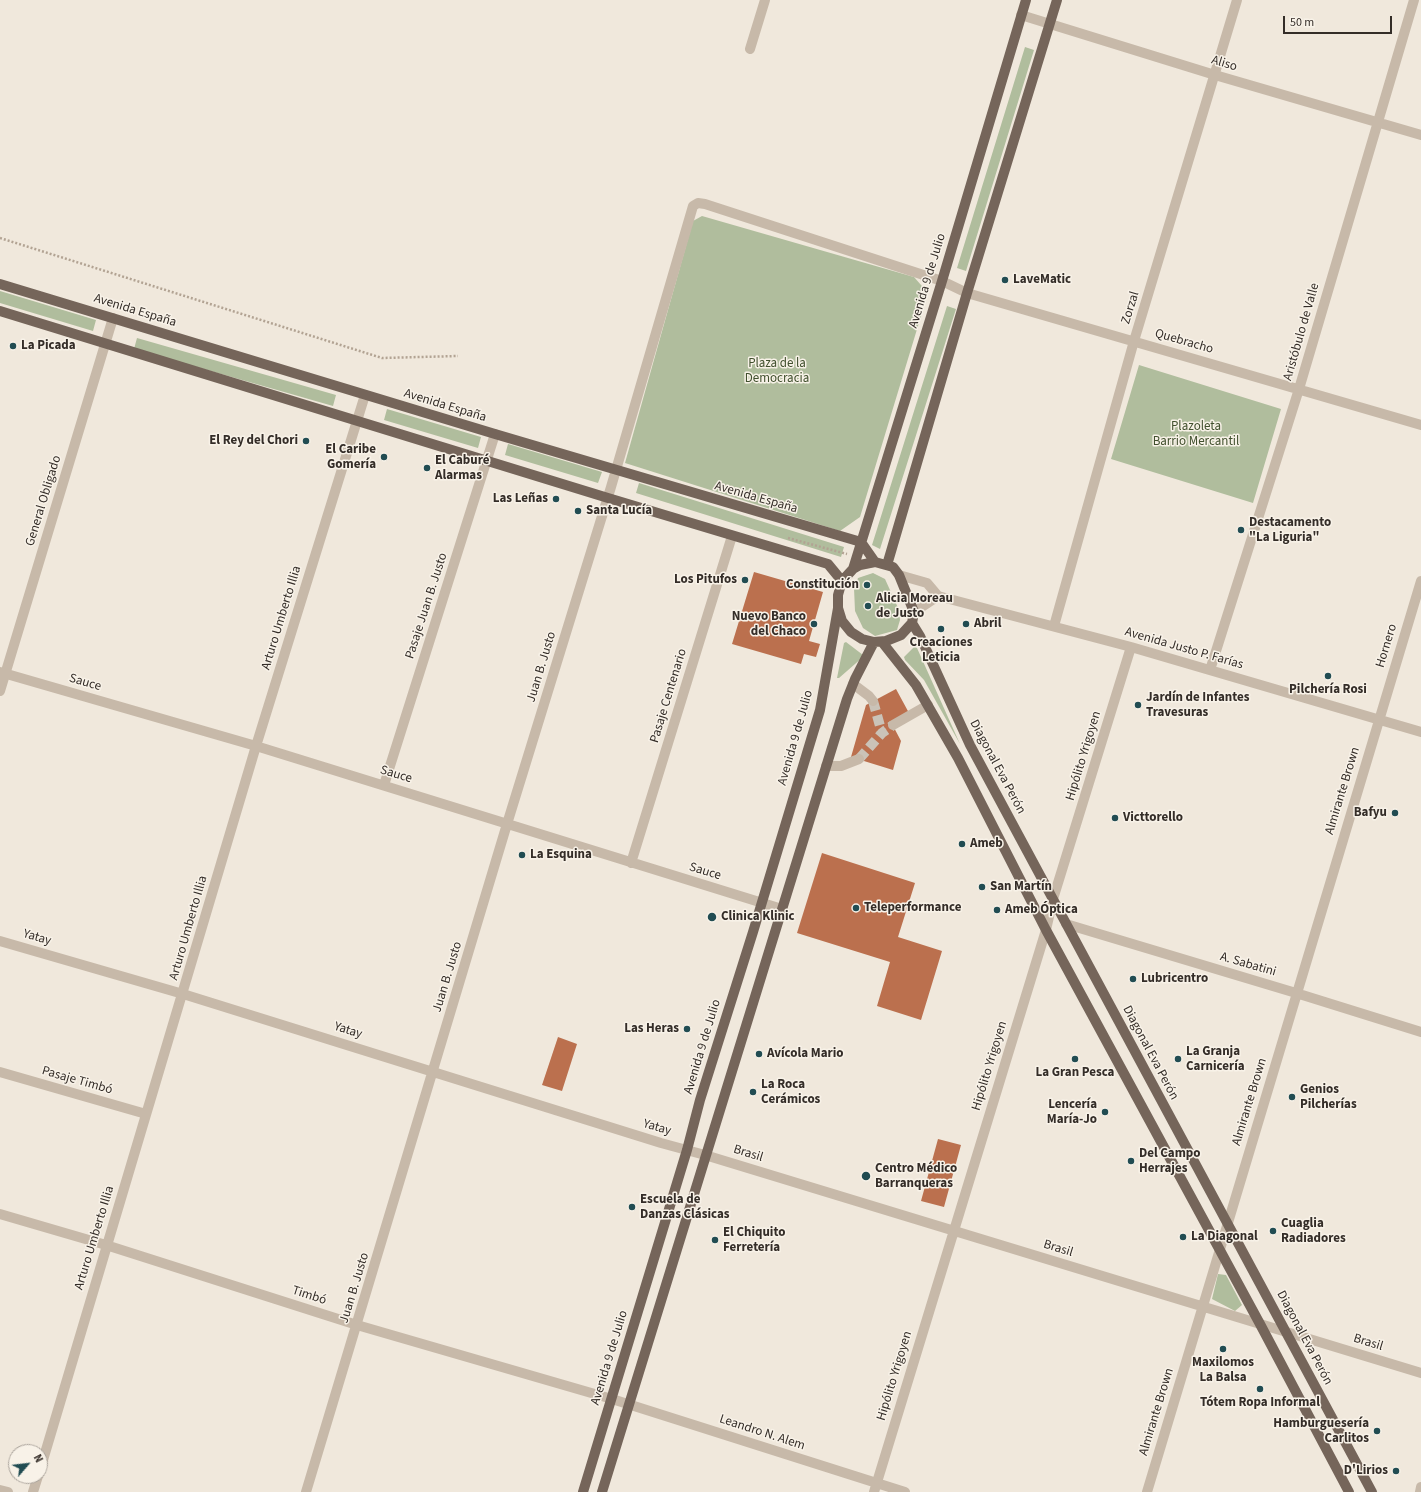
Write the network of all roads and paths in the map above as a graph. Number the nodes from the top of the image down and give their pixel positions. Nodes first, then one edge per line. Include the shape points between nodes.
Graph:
1 (765, 0) edge
2 (1026, 0) edge
3 (1057, 0) edge
4 (1237, 0) edge
5 (1414, 0) edge
6 (1021, 15) junction
7 (1050, 23) junction
8 (750, 49) dead end
9 (1214, 75) junction
10 (1378, 122) junction
11 (1421, 135) edge
12 (0, 238) edge
13 (942, 281) junction
14 (0, 284) edge
15 (967, 293) junction
16 (0, 311) edge
17 (113, 318) junction
18 (1134, 341) junction
19 (104, 344) junction
20 (458, 356) dead end
21 (1299, 388) junction
22 (365, 394) junction
23 (356, 422) junction
24 (1421, 425) edge
25 (495, 434) junction
26 (487, 462) junction
27 (616, 470) junction
28 (608, 498) junction
29 (732, 536) junction
30 (861, 542) junction
31 (875, 562) junction
32 (887, 564) junction
33 (853, 569) junction
34 (899, 575) junction
35 (842, 581) junction
36 (1421, 581) edge
37 (938, 596) junction
38 (838, 608) junction
39 (913, 617) junction
40 (1054, 626) junction
41 (878, 642) junction
42 (1131, 647) junction
43 (1210, 670) junction
44 (3, 673) edge
45 (853, 684) junction
46 (0, 691) edge
47 (873, 701) tunnel mouth
48 (928, 705) junction
49 (1378, 719) junction
50 (893, 725) tunnel mouth
51 (1421, 732) edge
52 (256, 746) junction
53 (859, 760) tunnel mouth
54 (826, 766) junction
55 (384, 785) junction
56 (507, 824) junction
57 (631, 863) junction
58 (1053, 899) junction
59 (761, 902) junction
60 (782, 909) junction
61 (1066, 924) junction
62 (1046, 930) junction
63 (0, 941) edge
64 (1296, 992) junction
65 (183, 994) junction
66 (1421, 1032) edge
67 (434, 1071) junction
68 (0, 1072) edge
69 (146, 1114) junction
70 (688, 1150) junction
71 (705, 1155) junction
72 (0, 1214) edge
73 (1227, 1225) junction
74 (952, 1230) junction
75 (106, 1245) junction
76 (1219, 1248) junction
77 (1202, 1307) junction
78 (1260, 1324) junction
79 (357, 1325) junction
80 (1285, 1331) junction
81 (1421, 1373) edge
82 (612, 1399) junction
83 (628, 1404) junction
84 (48, 1444) edge
85 (875, 1487) edge
86 (1421, 1487) edge
87 (0, 1490) edge
88 (8, 1492) edge
89 (306, 1492) edge
90 (584, 1492) edge
91 (602, 1492) edge
92 (905, 1492) edge
93 (1147, 1492) edge
94 (1349, 1492) edge
95 (1372, 1492) edge
96 (1420, 1492) edge

1 - 8 street
2 - 6 main road, Avenida 9 de Julio
3 - 7 main road
4 - 9 street, Zorzal
5 - 10 street, Aristóbulo de Valle
6 - 7 street, Aliso
6 - 13 main road, Avenida 9 de Julio
7 - 9 street, Aliso
7 - 15 main road
9 - 10 street, Aliso
9 - 18 street, Zorzal
10 - 11 street, Aliso
10 - 21 street, Aristóbulo de Valle
12 - 20 path via 382,358
13 - 15 street, Quebracho
13 - 27 street, Quebracho via 698,203 693,206
13 - 30 main road, Avenida 9 de Julio
14 - 17 main road, Avenida España
15 - 18 street, Quebracho
15 - 32 main road
16 - 19 main road
17 - 19 street, General Obligado
17 - 22 main road, Avenida España
18 - 21 street, Quebracho
18 - 40 street, Zorzal
19 - 23 main road
19 - 44 street, General Obligado
21 - 24 street, Quebracho
21 - 43 street, Aristóbulo de Valle
22 - 23 street, Arturo Umberto Illia
22 - 25 main road, Avenida España
23 - 26 main road
23 - 52 street, Arturo Umberto Illia
25 - 26 street, Pasaje Juan B. Justo
25 - 27 main road, Avenida España
26 - 28 main road
26 - 55 street, Pasaje Juan B. Justo
27 - 28 street, Juan B. Justo
27 - 30 main road, Avenida España
28 - 29 main road
28 - 56 street, Juan B. Justo
29 - 35 main road via 828,564
29 - 57 street, Pasaje Centenario
30 - 31 main road
30 - 33 main road, Avenida 9 de Julio
31 - 32 main road
31 - 33 main road
32 - 34 main road
33 - 35 main road
34 - 37 street via 927,583
34 - 39 main road
35 - 38 main road via 838,594
36 - 49 street, Hornero
37 - 39 street
37 - 40 street, Avenida Justo P. Farías
38 - 41 main road via 842,621 850,632 862,639
38 - 59 main road, Avenida 9 de Julio via 820,710
39 - 41 main road via 901,635
39 - 58 main road, Diagonal Eva Perón via 939,681 970,745
40 - 42 street, Avenida Justo P. Farías
41 - 45 main road
41 - 48 main road via 916,685
42 - 43 street, Avenida Justo P. Farías
42 - 58 street, Hipólito Yrigoyen
43 - 49 street, Avenida Justo P. Farías
44 - 46 street, General Obligado
44 - 52 street, Sauce
45 - 47 street
45 - 54 main road
48 - 50 street
48 - 62 main road
49 - 51 street, Avenida Justo P. Farías
49 - 64 street, Almirante Brown
52 - 55 street, Sauce
52 - 65 street, Arturo Umberto Illia
53 - 54 street via 841,766
54 - 60 main road
55 - 56 street, Sauce
56 - 57 street, Sauce
56 - 67 street, Juan B. Justo
57 - 59 street, Sauce
58 - 61 main road, Diagonal Eva Perón
58 - 62 street, Hipólito Yrigoyen
59 - 60 street, Sauce
59 - 70 main road, Avenida 9 de Julio via 700,1100
60 - 71 main road
61 - 64 street, A. Sabatini
61 - 73 main road, Diagonal Eva Perón
62 - 74 street, Hipólito Yrigoyen
62 - 76 main road
63 - 65 street, Yatay
64 - 66 street, A. Sabatini
64 - 73 street, Almirante Brown
65 - 67 street, Yatay
65 - 69 street, Arturo Umberto Illia
67 - 70 street, Yatay
67 - 79 street, Juan B. Justo
68 - 69 street, Pasaje Timbó
69 - 75 street, Arturo Umberto Illia
70 - 71 street, Brasil
70 - 82 main road, Avenida 9 de Julio
71 - 74 street, Brasil
71 - 83 main road
72 - 75 street, Timbó
73 - 76 street, Almirante Brown
73 - 80 main road, Diagonal Eva Perón
74 - 77 street, Brasil
74 - 85 street, Hipólito Yrigoyen
75 - 79 street, Timbó
75 - 84 street, Arturo Umberto Illia
76 - 77 street, Almirante Brown
76 - 78 main road
77 - 78 street, Brasil
77 - 93 street, Almirante Brown
78 - 80 street, Brasil
78 - 94 main road
79 - 82 street, Timbó
79 - 89 street, Juan B. Justo
80 - 81 street, Brasil
80 - 95 main road, Diagonal Eva Perón
82 - 83 street, Leandro N. Alem
82 - 90 main road, Avenida 9 de Julio
83 - 85 street, Leandro N. Alem
83 - 91 main road
85 - 92 street, Leandro N. Alem
86 - 96 street
87 - 88 street

